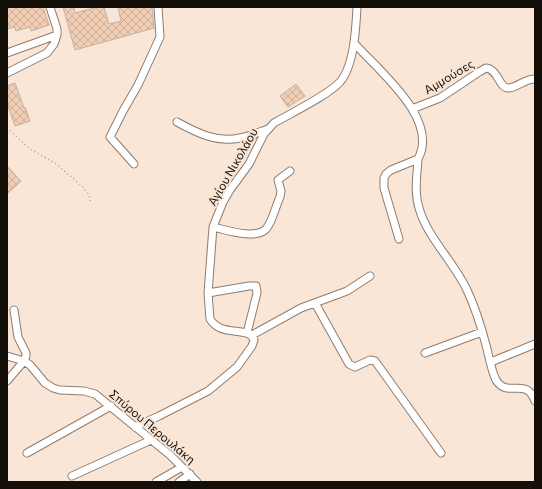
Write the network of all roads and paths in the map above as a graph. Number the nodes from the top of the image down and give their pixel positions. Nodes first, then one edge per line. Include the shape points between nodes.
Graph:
1 (50, 7) edge
2 (158, 7) edge
3 (357, 7) edge
4 (57, 35) junction
5 (354, 44) junction
6 (7, 53) edge
7 (7, 73) edge
8 (535, 79) edge
9 (412, 109) junction
10 (178, 122) dead end
11 (7, 128) edge
12 (268, 129) junction
13 (418, 160) junction
14 (134, 164) dead end
15 (290, 171) dead end
16 (91, 203) dead end
17 (213, 227) junction
18 (400, 239) dead end
19 (370, 276) dead end
20 (208, 293) junction
21 (314, 303) junction
22 (14, 310) dead end
23 (482, 332) junction
24 (249, 334) junction
25 (535, 344) edge
26 (425, 353) dead end
27 (7, 356) edge
28 (24, 361) junction
29 (491, 362) junction
30 (7, 381) edge
31 (535, 401) edge
32 (111, 406) junction
33 (135, 427) junction
34 (151, 440) junction
35 (27, 453) dead end
36 (441, 453) dead end
37 (182, 466) junction
38 (190, 474) junction
39 (72, 476) dead end
40 (156, 482) edge
41 (179, 482) edge
42 (198, 482) edge

1 - 4 street
2 - 14 street via 160,37 110,137
3 - 5 street, Αγίου Νικολάου
4 - 6 street
4 - 7 street via 47,53
5 - 9 street
5 - 12 street, Αγίου Νικολάου via 340,82
8 - 9 street, Αμμούσες via 507,88 493,71 486,68 440,98
9 - 13 street via 423,139
10 - 12 street via 197,133 218,139 241,138
11 - 16 path via 30,149 55,163 82,186
12 - 17 street, Αγίου Νικολάου via 249,164 223,202
13 - 18 street via 391,170 384,178 384,188
13 - 23 street via 416,187 419,209 466,289
15 - 17 street via 278,180 280,197 266,229 259,234 251,235
17 - 20 street, Αγίου Νικολάου
19 - 21 street via 347,291
20 - 24 street, Αγίου Νικολάου via 212,322 224,330
20 - 24 street via 256,286 258,289
21 - 24 street
21 - 36 street via 349,364 355,367 370,360 375,361
22 - 28 street via 18,337 26,353
23 - 26 street
23 - 29 street
24 - 33 street via 254,340 252,346 220,382 200,396
25 - 29 street
27 - 28 street, Σπύρου Περουλάκη
28 - 30 street
28 - 32 street, Σπύρου Περουλάκη via 53,388 96,394
29 - 31 street via 496,379 502,386 528,390
32 - 33 street, Σπύρου Περουλάκη
32 - 35 street
33 - 34 street, Σπύρου Περουλάκη
34 - 37 street, Σπύρου Περουλάκη
34 - 39 street
37 - 38 street, Σπύρου Περουλάκη
37 - 40 street
38 - 41 street
38 - 42 street, Σπύρου Περουλάκη

